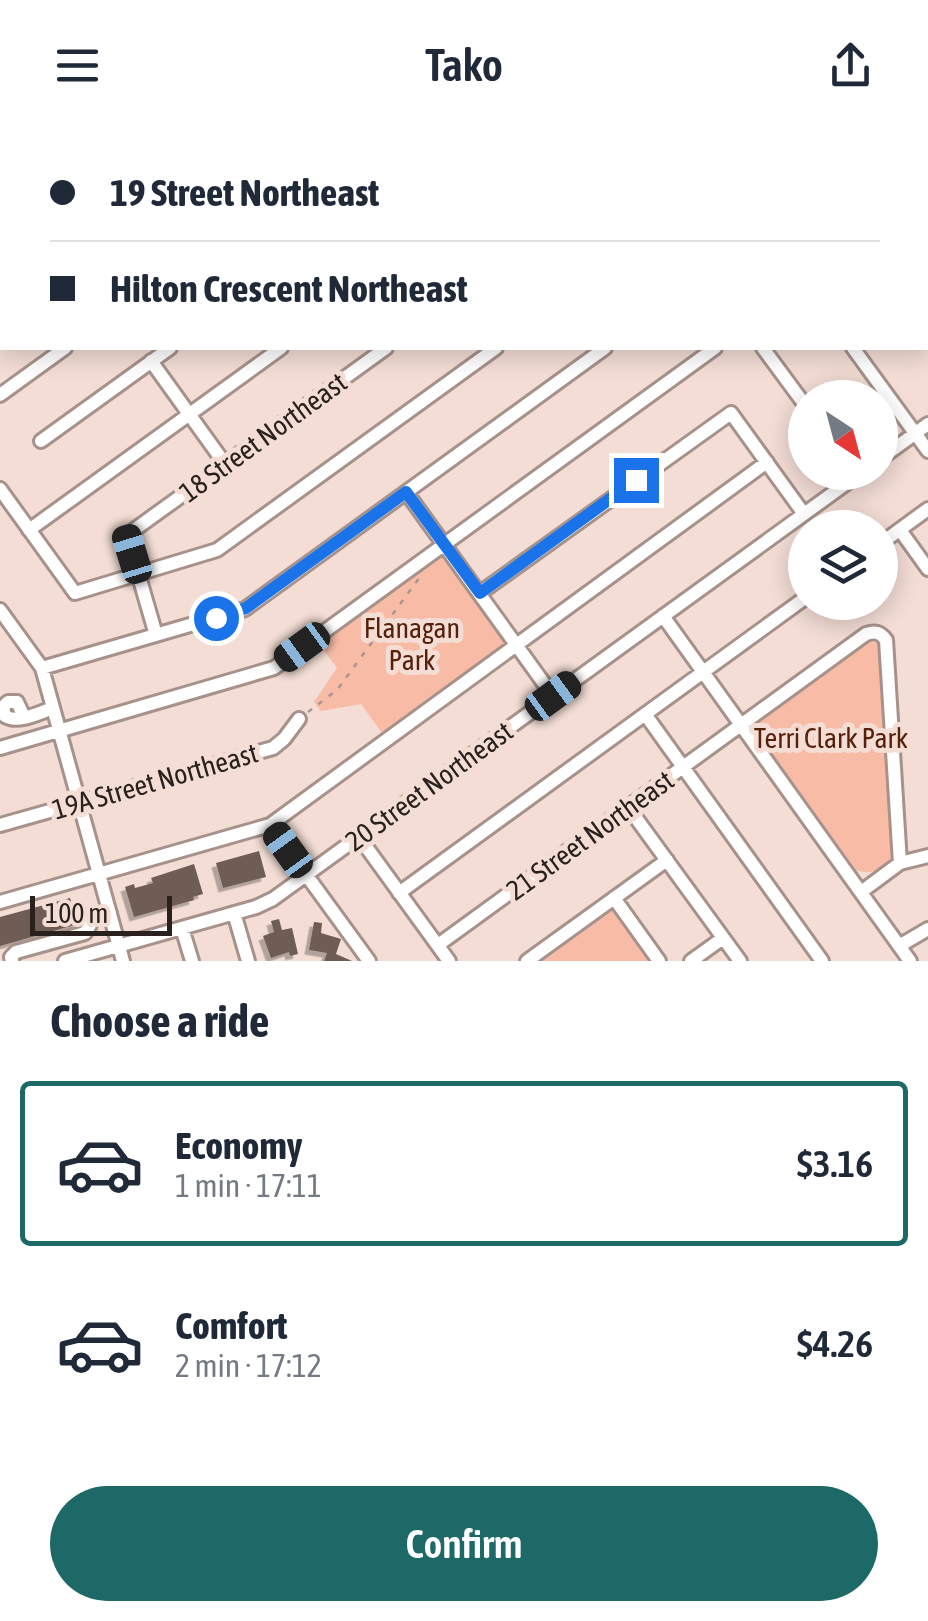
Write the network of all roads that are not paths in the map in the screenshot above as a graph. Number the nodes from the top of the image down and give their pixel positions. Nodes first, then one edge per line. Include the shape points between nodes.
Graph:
1 (62, 350) edge
2 (167, 350) edge
3 (278, 350) edge
4 (383, 350) edge
5 (493, 350) edge
6 (603, 350) edge
7 (712, 350) edge
8 (764, 350) edge
9 (854, 350) edge
10 (151, 362) junction
11 (788, 382) edge
12 (0, 394) edge
13 (189, 414) junction
14 (928, 424) edge
15 (915, 434) junction
16 (41, 441) dead end
17 (898, 446) edge
18 (928, 451) edge
19 (766, 462) junction
20 (225, 464) junction
21 (0, 489) edge
22 (836, 490) edge
23 (406, 492) junction
24 (928, 509) edge
25 (801, 510) edge
26 (809, 510) edge
27 (788, 526) edge
28 (29, 530) junction
29 (900, 530) joint
30 (444, 544) junction
31 (928, 569) edge
32 (138, 574) junction
33 (480, 593) junction
34 (0, 610) edge
35 (788, 610) edge
36 (663, 616) junction
37 (156, 635) junction
38 (516, 644) junction
39 (42, 668) junction
40 (703, 672) junction
41 (553, 696) junction
42 (53, 708) junction
43 (645, 714) junction
44 (24, 717) dead end
45 (299, 719) road end
46 (742, 726) junction
47 (59, 732) junction
48 (0, 748) edge
49 (684, 768) junction
50 (79, 802) junction
51 (628, 808) junction
52 (0, 825) edge
53 (270, 825) junction
54 (359, 837) junction
55 (928, 856) edge
56 (667, 860) junction
57 (900, 864) junction
58 (99, 874) junction
59 (307, 874) junction
60 (861, 892) junction
61 (400, 893) junction
62 (614, 898) junction
63 (0, 902) edge
64 (110, 913) junction
65 (234, 913) junction
66 (182, 928) junction
67 (928, 929) edge
68 (76, 935) junction
69 (723, 938) junction
70 (438, 945) junction
71 (119, 946) junction
72 (900, 946) junction
73 (82, 956) junction
74 (530, 960) edge
75 (12, 961) edge
76 (65, 961) edge
77 (123, 961) edge
78 (192, 961) edge
79 (248, 961) edge
80 (370, 961) edge
81 (449, 961) edge
82 (660, 961) edge
83 (691, 961) edge
84 (740, 961) edge
85 (822, 961) edge
86 (910, 961) edge

1 - 12 street
2 - 10 street
3 - 13 street
4 - 20 street, 18 Street Northeast
5 - 32 street via 217,550
6 - 23 street
7 - 30 street
8 - 11 street
9 - 15 street
10 - 13 street
10 - 16 street
13 - 20 street
13 - 28 street
14 - 15 street
15 - 17 street
15 - 18 street
19 - 25 street
19 - 33 street via 731,412
19 - 38 street
20 - 32 street, 18 Street Northeast via 126,535
21 - 28 street
22 - 26 street, 20 Street Northeast
23 - 30 street
23 - 37 street via 246,608
24 - 29 street
27 - 36 street, 20 Street Northeast
28 - 32 street via 75,593
29 - 31 street
30 - 33 street
30 - 47 street via 274,668
32 - 37 street, 18 Street Northeast
33 - 38 street
34 - 39 street
35 - 40 street
36 - 40 street
36 - 41 street, 20 Street Northeast
37 - 39 street
38 - 41 street
38 - 53 street
39 - 42 street
40 - 43 street
40 - 46 street
41 - 54 street, 20 Street Northeast
42 - 44 street
42 - 47 street
43 - 49 street
43 - 61 street
45 - 50 street, 19A Street Northeast via 273,748
46 - 49 street, 21 Street Northeast
46 - 57 street, 21 Street Northeast via 866,634 881,634
46 - 60 street
47 - 48 street
47 - 50 street
49 - 51 street, 21 Street Northeast
49 - 85 street
50 - 52 street, 19A Street Northeast
50 - 58 street
51 - 56 street
51 - 70 street, 21 Street Northeast
53 - 58 street
53 - 59 street
54 - 59 street, 20 Street Northeast
54 - 61 street
55 - 57 street
56 - 62 street
56 - 69 street
57 - 60 street
58 - 63 street
58 - 64 street
59 - 65 street, 20 Street Northeast via 273,898
59 - 80 street
60 - 72 street
61 - 70 street
62 - 74 street
62 - 82 street
64 - 68 street via 89,919 85,933
64 - 71 street
65 - 66 street, 20 Street Northeast
65 - 79 street
66 - 71 street, 20 Street Northeast
66 - 78 street
67 - 72 street
68 - 73 street
68 - 75 street via 16,952
69 - 83 street
69 - 84 street
70 - 81 street
71 - 73 street, 20 Street Northeast
71 - 77 street
72 - 86 street
73 - 76 street, 20 Street Northeast

